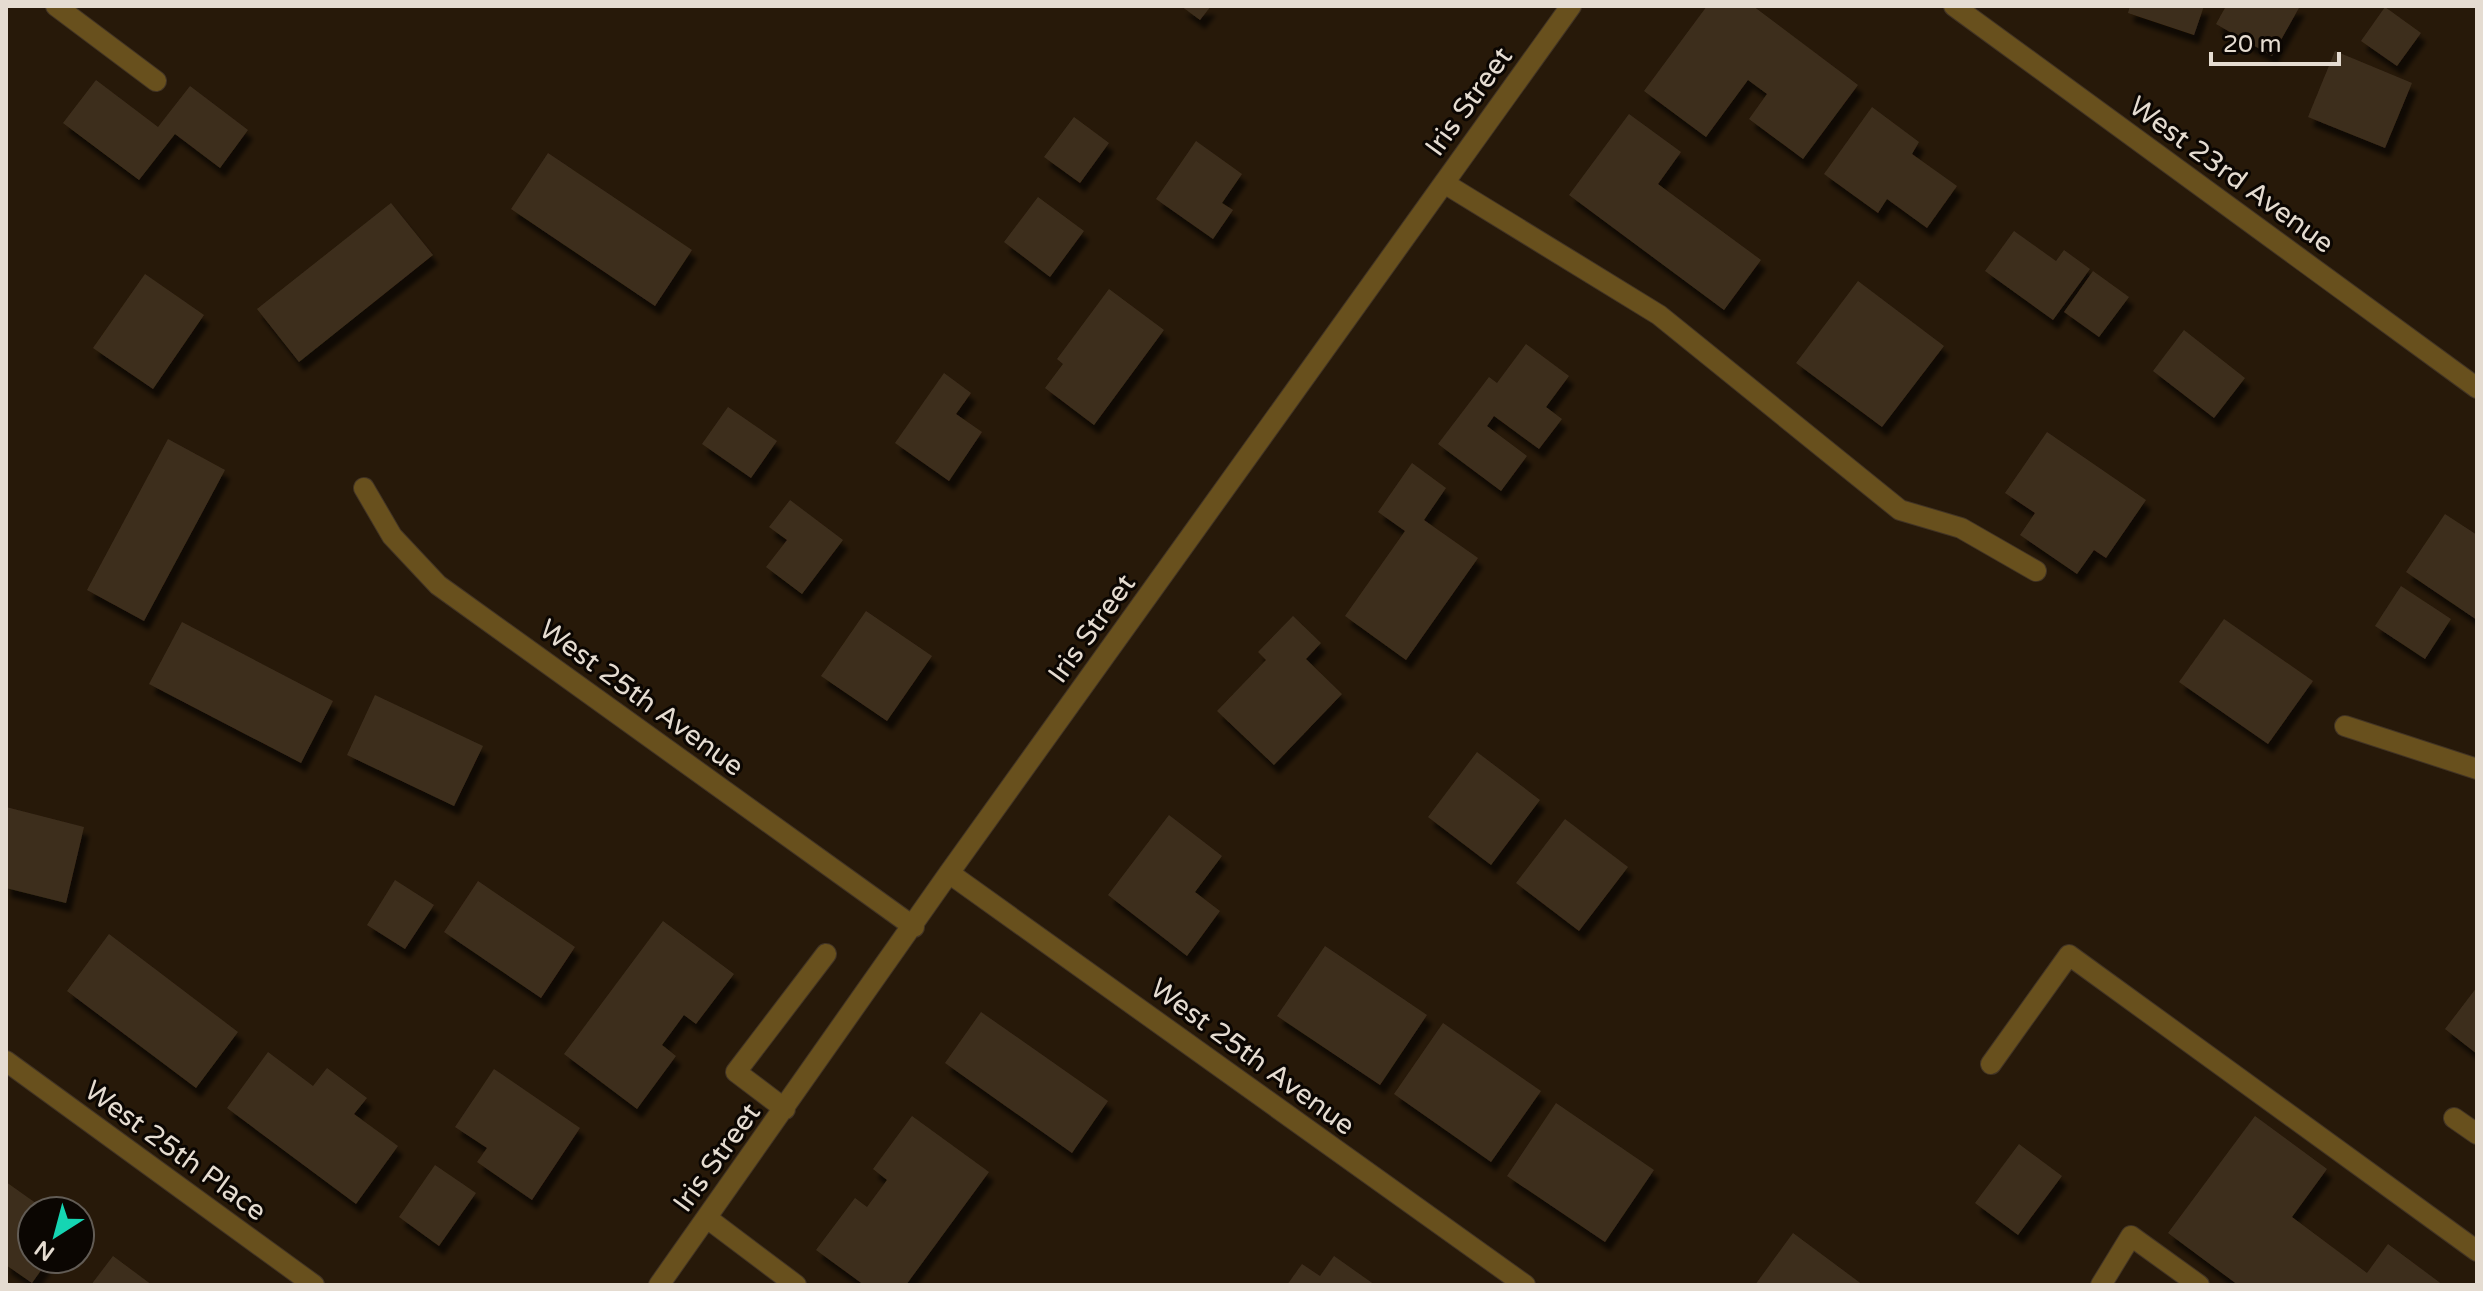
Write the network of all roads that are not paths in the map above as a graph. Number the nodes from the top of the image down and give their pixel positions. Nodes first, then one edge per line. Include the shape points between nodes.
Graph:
1 (56, 6) edge
2 (1571, 6) edge
3 (1954, 6) edge
4 (156, 81) dead end
5 (1444, 183) junction
6 (2477, 388) edge
7 (364, 488) dead end
8 (2036, 571) dead end
9 (2345, 726) dead end
10 (2477, 769) edge
11 (949, 873) junction
12 (914, 927) junction
13 (826, 954) dead end
14 (6, 1061) edge
15 (1991, 1064) dead end
16 (785, 1109) junction
17 (2454, 1118) dead end
18 (2477, 1134) edge
19 (707, 1218) junction
20 (2477, 1251) edge
21 (314, 1285) edge
22 (659, 1285) edge
23 (796, 1285) edge
24 (1525, 1285) edge
25 (2101, 1285) edge
26 (2199, 1285) edge

1 - 4 street
2 - 5 street, Iris Street
3 - 6 street, West 23rd Avenue
5 - 8 street via 1659,315 1900,510 1961,528
5 - 11 street, Iris Street
7 - 12 street, West 25th Avenue via 392,536 438,585
9 - 10 street
11 - 12 street, Iris Street
11 - 24 street, West 25th Avenue
12 - 16 street, Iris Street
13 - 16 street via 736,1072
14 - 21 street, West 25th Place
15 - 20 street via 2069,955
16 - 19 street, Iris Street
17 - 18 street
19 - 22 street, Iris Street
19 - 23 street
25 - 26 street via 2131,1236

